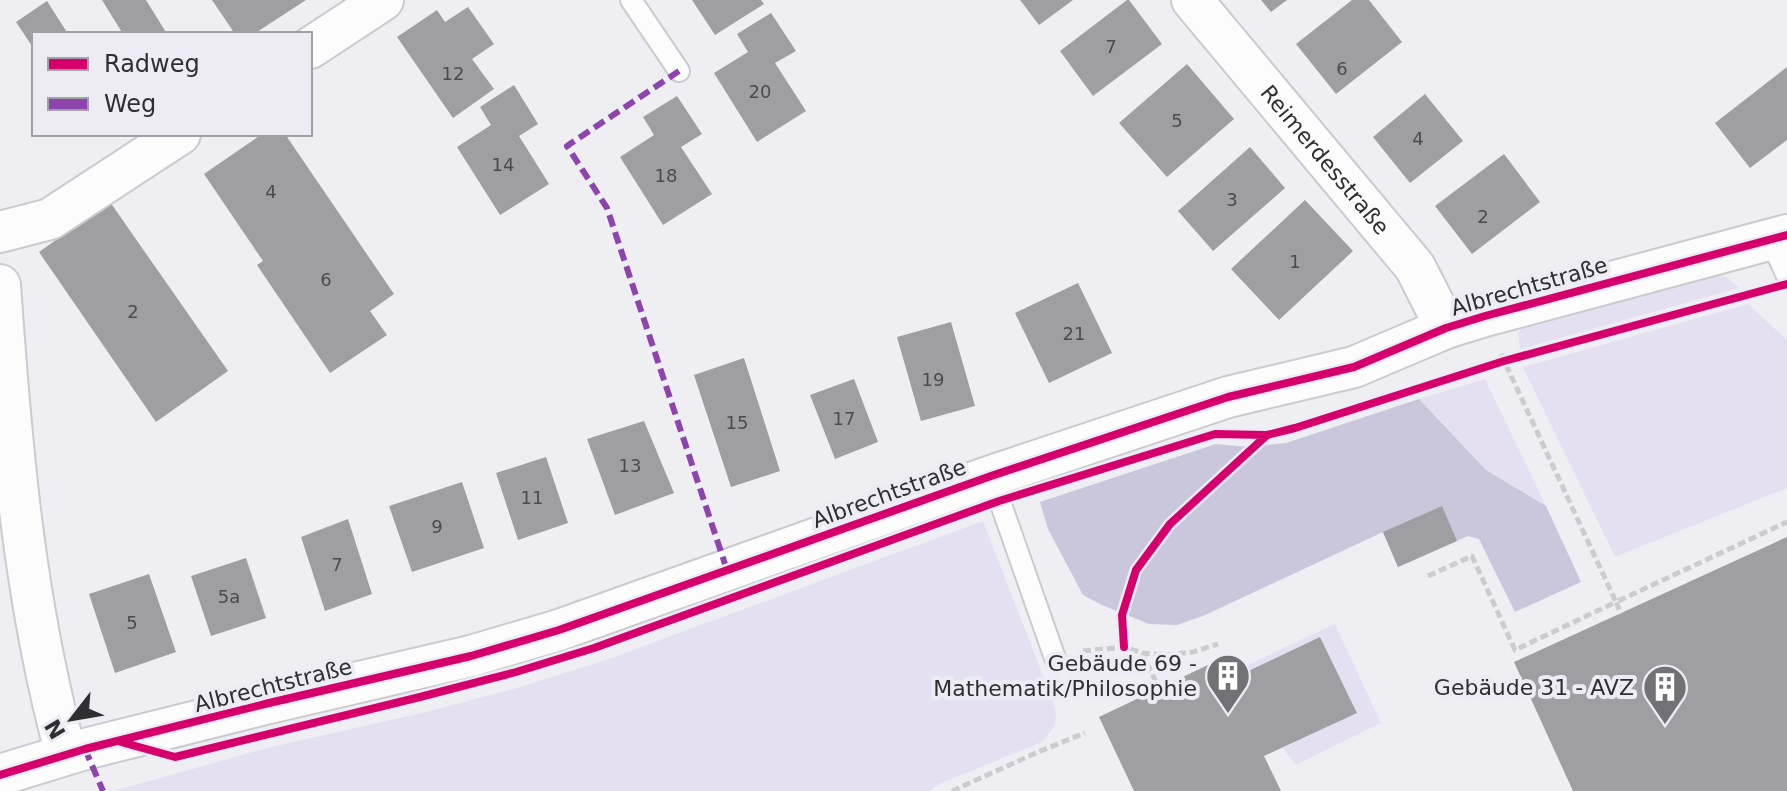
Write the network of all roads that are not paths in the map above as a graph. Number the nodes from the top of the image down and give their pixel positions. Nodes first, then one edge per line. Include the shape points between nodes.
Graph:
1 (383, 0) edge
2 (631, 0) edge
3 (1192, 0) edge
4 (312, 47) edge
5 (679, 71) dead end
6 (177, 136) edge
7 (0, 232) edge
8 (1779, 237) edge
9 (1787, 276) edge
10 (0, 285) edge
11 (1446, 328) junction
12 (991, 476) junction
13 (1056, 661) road end
14 (66, 754) junction
15 (0, 775) edge

1 - 4 street
2 - 5 lane
3 - 11 street, Reimerdesstraße via 1415,267
6 - 7 street via 50,219
8 - 9 lane
8 - 11 street, Albrechtstraße
10 - 14 street via 25,559
11 - 12 street, Albrechtstraße via 1354,367 1228,397
12 - 13 lane
12 - 14 street, Albrechtstraße via 559,630
14 - 15 street, Albrechtstraße

